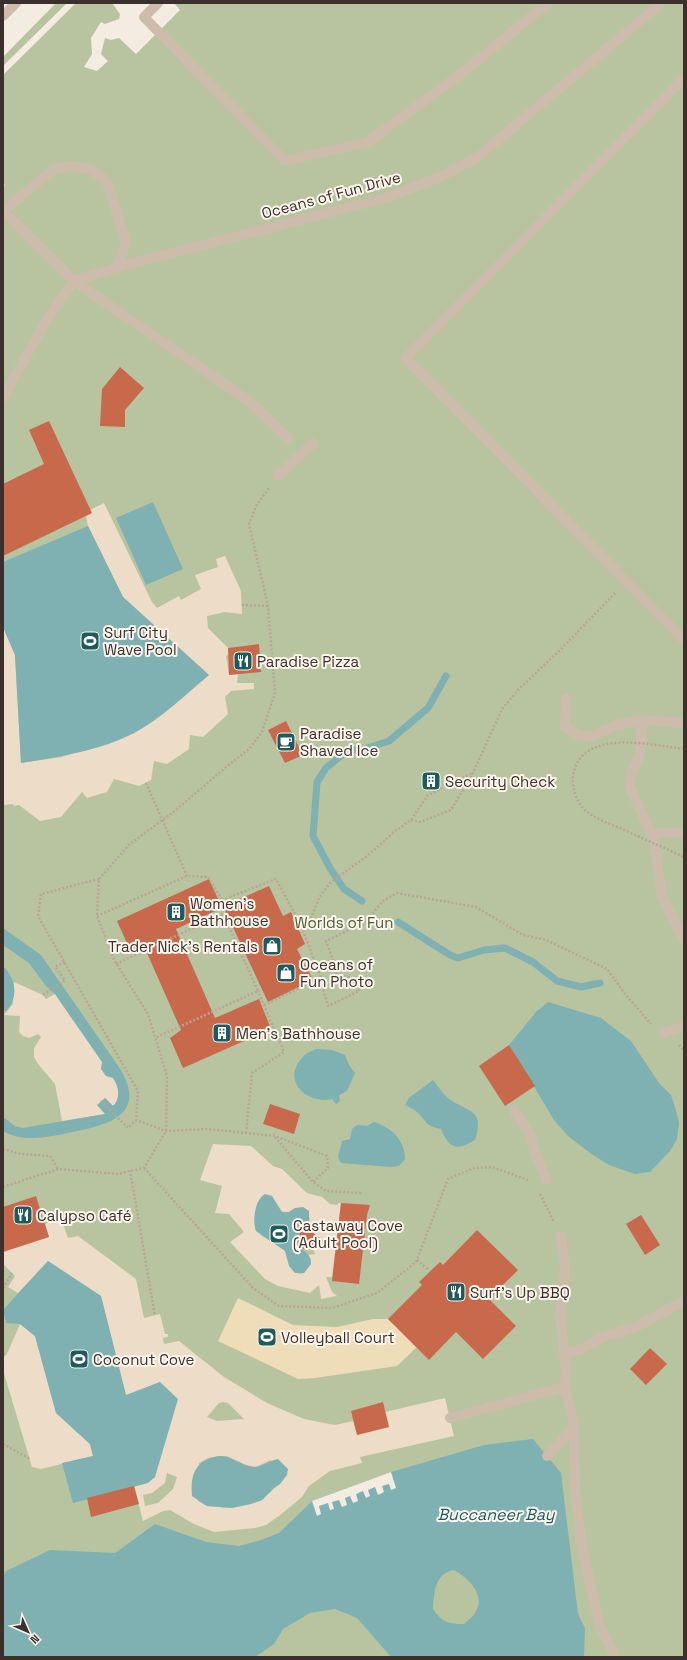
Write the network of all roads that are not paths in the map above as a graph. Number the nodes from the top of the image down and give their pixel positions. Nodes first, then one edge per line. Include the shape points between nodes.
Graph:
1 (16, 3) edge
2 (158, 3) edge
3 (548, 3) edge
4 (660, 3) edge
5 (3, 16) edge
6 (684, 80) edge
7 (3, 211) edge
8 (118, 267) junction
9 (74, 281) junction
10 (3, 398) edge
11 (288, 438) dead end
12 (313, 443) dead end
13 (278, 476) road end
14 (684, 640) edge
15 (566, 698) dead end
16 (642, 720) junction
17 (684, 723) edge
18 (652, 833) junction
19 (684, 833) edge
20 (684, 940) edge
21 (684, 1026) edge
22 (664, 1033) dead end
23 (514, 1110) dead end
24 (546, 1180) dead end
25 (561, 1236) road end
26 (684, 1302) edge
27 (564, 1355) junction
28 (565, 1387) junction
29 (450, 1418) dead end
30 (574, 1425) junction
31 (547, 1456) dead end
32 (614, 1657) edge

1 - 5 street
2 - 3 street via 144,17 285,161 368,142 462,73
4 - 8 street, Oceans of Fun Drive via 475,159 442,176 390,197
6 - 14 street via 406,358
7 - 8 street via 54,169 72,166 91,169 107,182 126,241
7 - 9 street
8 - 9 street, Oceans of Fun Drive
9 - 10 street via 44,324
9 - 11 street via 249,401
12 - 13 street
15 - 16 street via 565,727 580,736 593,736 616,725
16 - 17 street
16 - 18 street via 640,755 629,786
18 - 19 street
18 - 20 street via 662,897
21 - 22 street
23 - 24 street via 531,1136
25 - 27 street via 565,1267 560,1314
26 - 27 street via 634,1328 605,1336
27 - 28 street
28 - 29 street
28 - 30 street
30 - 31 street
30 - 32 street via 575,1488 582,1548 600,1627

